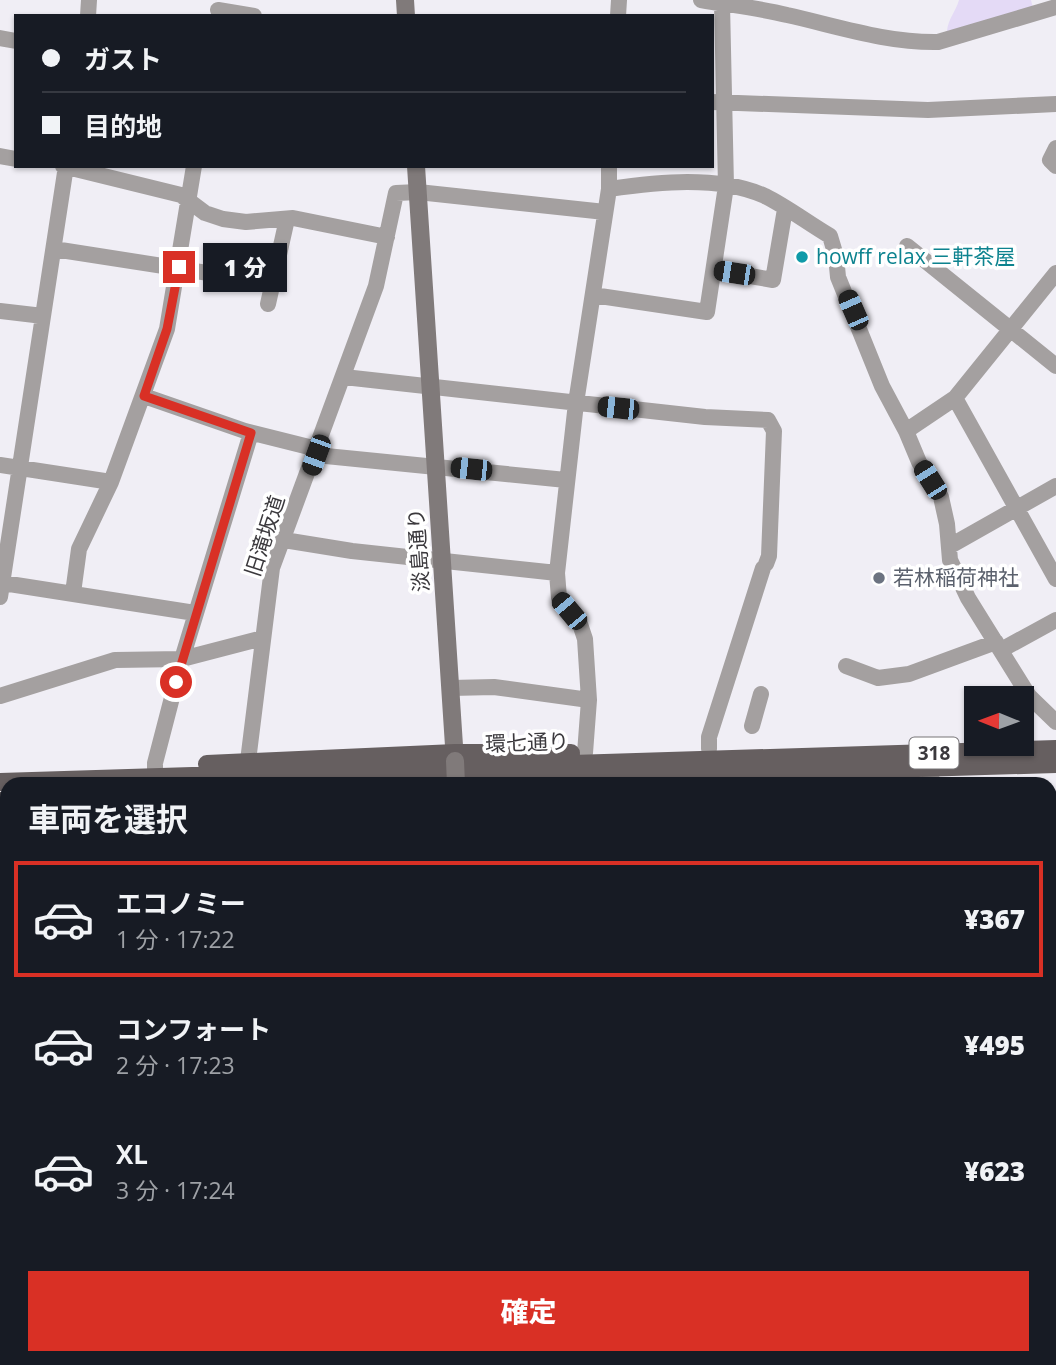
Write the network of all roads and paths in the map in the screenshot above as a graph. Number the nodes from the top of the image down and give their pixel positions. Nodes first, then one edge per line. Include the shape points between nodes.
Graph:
1 (701, 0) edge
2 (722, 4) junction
3 (780, 7) edge
4 (1056, 7) edge
5 (218, 9) edge
6 (244, 14) edge
7 (719, 103) edge
8 (1056, 104) edge
9 (1056, 148) edge
10 (1056, 166) edge
11 (65, 168) edge
12 (73, 168) edge
13 (194, 168) edge
14 (416, 168) edge
15 (609, 168) edge
16 (726, 186) junction
17 (609, 189) junction
18 (418, 191) junction
19 (189, 199) junction
20 (785, 209) junction
21 (606, 212) junction
22 (287, 219) junction
23 (387, 237) junction
24 (907, 246) dead end
25 (54, 249) junction
26 (179, 267) junction
27 (714, 270) junction
28 (1056, 273) edge
29 (271, 283) junction
30 (593, 295) junction
31 (268, 304) dead end
32 (0, 311) edge
33 (43, 316) junction
34 (1011, 330) junction
35 (1056, 366) edge
36 (344, 376) junction
37 (431, 387) junction
38 (144, 396) junction
39 (955, 398) junction
40 (576, 403) junction
41 (906, 431) junction
42 (251, 433) junction
43 (316, 452) junction
44 (0, 465) edge
45 (436, 466) junction
46 (20, 468) junction
47 (566, 480) junction
48 (111, 482) junction
49 (1056, 486) edge
50 (1017, 508) junction
51 (284, 540) junction
52 (950, 546) junction
53 (442, 560) junction
54 (557, 573) junction
55 (1056, 579) edge
56 (1, 590) edge
57 (72, 593) junction
58 (195, 613) junction
59 (1056, 620) edge
60 (263, 638) junction
61 (999, 646) junction
62 (182, 659) junction
63 (846, 666) dead end
64 (452, 688) junction
65 (761, 694) dead end
66 (0, 696) edge
67 (589, 700) junction
68 (1056, 722) edge
69 (752, 726) dead end
70 (709, 749) junction
71 (1056, 749) edge
72 (585, 753) junction
73 (811, 756) junction
74 (455, 757) junction
75 (248, 761) junction
76 (1056, 764) edge
77 (926, 767) junction
78 (833, 770) junction
79 (155, 777) junction
80 (456, 777) edge
81 (604, 777) edge
82 (806, 777) edge
83 (931, 777) edge

1 - 2 street
2 - 3 street
2 - 7 street
3 - 4 street via 918,42 938,42
5 - 6 street
7 - 8 street via 928,110
7 - 16 street
9 - 10 street via 1050,160
11 - 25 street
12 - 19 street
13 - 19 street
14 - 18 main road, 淡島通り
15 - 17 street
16 - 17 street via 650,183
16 - 20 street via 764,196
16 - 27 street
17 - 21 street
18 - 21 street
18 - 23 street, 旧滝坂道 via 396,193
18 - 37 main road, 淡島通り
19 - 22 street via 205,213 223,219
19 - 26 street
20 - 27 street via 773,280
20 - 41 street via 830,236 838,277 882,386
21 - 30 street
22 - 23 street
22 - 29 street
23 - 36 street, 旧滝坂道 via 376,286
24 - 34 street
25 - 26 street
25 - 33 street
26 - 29 street
26 - 38 street via 167,329
27 - 30 street via 707,312
28 - 34 street
29 - 31 street
30 - 40 street
32 - 33 street
33 - 46 street
34 - 35 street
34 - 39 street
36 - 37 street
36 - 43 street, 旧滝坂道
37 - 40 street
37 - 45 main road, 淡島通り
38 - 42 street
38 - 48 street
39 - 41 street
39 - 50 street
40 - 47 street
40 - 70 street via 768,420 774,431 769,556 709,737
41 - 52 street via 941,497
42 - 43 street
42 - 58 street
43 - 45 street
43 - 51 street, 旧滝坂道
44 - 46 street
45 - 47 street
45 - 53 main road, 淡島通り
46 - 48 street
46 - 56 street
47 - 54 street
48 - 57 street via 79,550
49 - 50 street
50 - 52 street
50 - 55 street
51 - 53 street
51 - 60 street, 旧滝坂道 via 272,568
52 - 61 street via 950,560 968,598
53 - 54 street
53 - 64 main road, 淡島通り
54 - 67 street via 559,598 580,624 585,639
56 - 57 street
57 - 58 street
58 - 62 street
59 - 61 street
60 - 62 street
60 - 75 street, 旧滝坂道
61 - 63 street via 909,674 878,678
61 - 68 street via 1029,696
62 - 66 street via 115,660
62 - 79 street
64 - 67 street via 494,687
64 - 74 main road, 淡島通り
65 - 69 street
67 - 72 street
70 - 72 main road
70 - 73 main road via 755,747
71 - 73 main road, 環七通り / 318
72 - 74 main road
73 - 79 main road, 環七通り / 318
74 - 75 main road
74 - 80 main road, 淡島通り, bridge
75 - 79 main road via 192,765
76 - 77 main road, 環七通り / 318
77 - 78 main road, 環七通り / 318
77 - 83 street
78 - 81 main road, 環七通り / 318
78 - 82 main road

